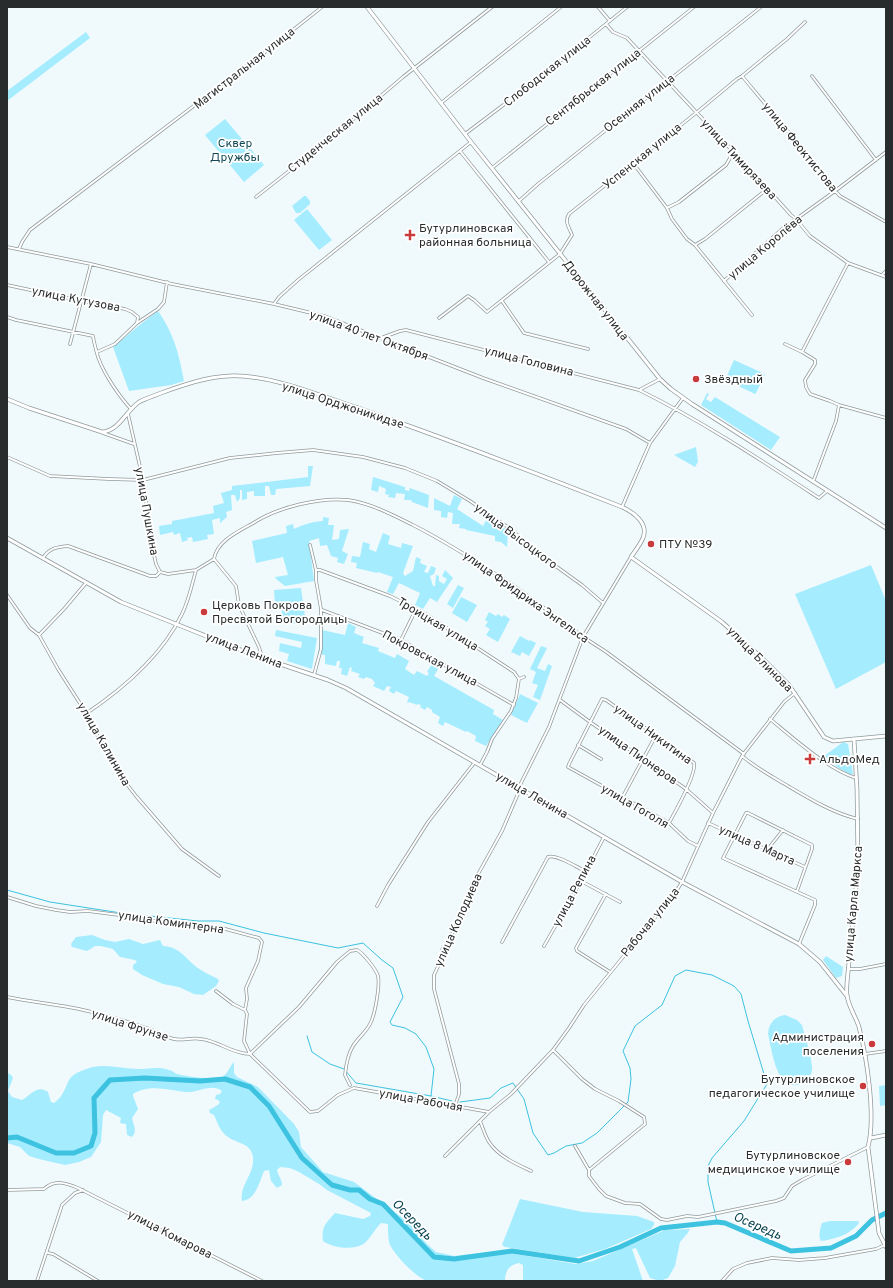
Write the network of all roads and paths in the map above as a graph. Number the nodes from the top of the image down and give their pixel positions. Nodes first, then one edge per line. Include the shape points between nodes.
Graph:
1 (322, 7) edge
2 (367, 7) edge
3 (492, 7) edge
4 (561, 7) edge
5 (598, 7) edge
6 (627, 7) edge
7 (694, 7) edge
8 (761, 7) edge
9 (610, 21) junction
10 (805, 22) dead end
11 (606, 24) junction
12 (639, 51) junction
13 (414, 69) junction
14 (742, 76) junction
15 (812, 76) dead end
16 (667, 81) junction
17 (441, 103) junction
18 (696, 113) junction
19 (465, 134) junction
20 (471, 142) junction
21 (460, 151) junction
22 (886, 152) edge
23 (733, 153) junction
24 (882, 156) junction
25 (886, 158) edge
26 (876, 160) junction
27 (633, 163) junction
28 (492, 168) junction
29 (767, 189) junction
30 (835, 191) junction
31 (256, 196) dead end
32 (519, 201) junction
33 (667, 208) junction
34 (796, 219) junction
35 (886, 222) edge
36 (695, 245) junction
37 (7, 247) edge
38 (19, 249) junction
39 (560, 254) junction
40 (549, 262) junction
41 (848, 263) junction
42 (91, 264) junction
43 (886, 271) edge
44 (882, 275) junction
45 (886, 277) edge
46 (724, 281) junction
47 (167, 282) junction
48 (7, 285) edge
49 (82, 301) junction
50 (502, 301) junction
51 (274, 304) junction
52 (752, 315) dead end
53 (7, 317) edge
54 (439, 318) dead end
55 (137, 323) junction
56 (73, 332) junction
57 (380, 338) junction
58 (70, 344) dead end
59 (785, 344) dead end
60 (588, 349) dead end
61 (97, 352) junction
62 (802, 352) junction
63 (660, 379) junction
64 (639, 390) junction
65 (682, 398) junction
66 (7, 399) edge
67 (839, 405) junction
68 (675, 407) junction
69 (131, 409) junction
70 (128, 413) junction
71 (886, 418) edge
72 (96, 430) junction
73 (650, 443) junction
74 (134, 444) junction
75 (7, 457) edge
76 (143, 480) junction
77 (813, 482) junction
78 (827, 491) junction
79 (622, 507) junction
80 (886, 528) edge
81 (7, 538) edge
82 (310, 545) dead end
83 (631, 557) junction
84 (43, 558) junction
85 (214, 559) junction
86 (196, 570) junction
87 (316, 570) junction
88 (160, 572) junction
89 (86, 583) junction
90 (7, 595) edge
91 (603, 603) junction
92 (321, 609) junction
93 (416, 609) junction
94 (176, 624) junction
95 (39, 635) junction
96 (583, 637) junction
97 (401, 640) junction
98 (262, 657) junction
99 (314, 675) junction
100 (524, 677) dead end
101 (519, 679) junction
102 (795, 693) junction
103 (560, 700) junction
104 (514, 705) junction
105 (84, 714) junction
106 (770, 719) junction
107 (590, 722) junction
108 (656, 735) junction
109 (886, 736) edge
110 (854, 739) junction
111 (578, 745) junction
112 (743, 755) junction
113 (601, 759) dead end
114 (643, 759) junction
115 (475, 762) junction
116 (480, 765) junction
117 (570, 768) joint
118 (857, 778) junction
119 (520, 788) junction
120 (686, 788) junction
121 (622, 798) junction
122 (713, 813) junction
123 (858, 819) junction
124 (708, 823) junction
125 (669, 824) junction
126 (783, 830) junction
127 (734, 835) junction
128 (604, 836) junction
129 (698, 846) junction
130 (767, 850) junction
131 (805, 867) junction
132 (585, 871) junction
133 (219, 876) dead end
134 (581, 881) junction
135 (682, 882) junction
136 (797, 891) junction
137 (606, 894) junction
138 (7, 897) edge
139 (620, 902) dead end
140 (377, 906) dead end
141 (502, 942) dead end
142 (799, 944) junction
143 (544, 946) dead end
144 (886, 964) edge
145 (847, 969) junction
146 (610, 972) junction
147 (216, 991) dead end
148 (847, 996) junction
149 (7, 997) edge
150 (245, 1010) junction
151 (553, 1050) junction
152 (886, 1051) edge
153 (250, 1054) junction
154 (865, 1054) junction
155 (350, 1084) dead end
156 (511, 1094) joint
157 (455, 1106) junction
158 (488, 1112) junction
159 (480, 1121) junction
160 (886, 1135) edge
161 (871, 1138) junction
162 (574, 1146) dead end
163 (868, 1147) junction
164 (445, 1156) dead end
165 (589, 1170) junction
166 (531, 1171) dead end
167 (7, 1190) edge
168 (82, 1190) junction
169 (885, 1246) edge
170 (48, 1253) junction
171 (38, 1281) edge
172 (98, 1281) edge
173 (262, 1281) edge
174 (722, 1281) edge

1 - 38 street, Магистральная улица via 30,230
2 - 13 main road, Дорожная улица
3 - 13 street, Студенческая улица
4 - 17 street
5 - 9 street
6 - 9 street, Слободская улица
7 - 12 street, Сентябрьская улица
8 - 16 street, Осенняя улица
9 - 11 street, Слободская улица
10 - 14 street, Успенская улица
11 - 12 street, улица Тимирязева via 613,32 627,38
11 - 19 street, Слободская улица
12 - 16 street, улица Тимирязева
12 - 28 street, Сентябрьская улица
13 - 17 main road, Дорожная улица
13 - 31 street, Студенческая улица
14 - 18 street, Успенская улица
14 - 30 street, улица Феоктистова
15 - 26 street
16 - 18 street, улица Тимирязева
16 - 32 street, Осенняя улица
17 - 19 main road, Дорожная улица
18 - 23 street, улица Тимирязева
18 - 27 street, Успенская улица
19 - 20 main road, Дорожная улица
20 - 21 street
20 - 28 main road, Дорожная улица
21 - 40 street
21 - 51 street via 278,296
22 - 24 street, улица Королёва
23 - 29 street, улица Тимирязева
23 - 33 street via 726,165 679,202
24 - 25 street
24 - 26 street, улица Королёва
26 - 30 street, улица Королёва
27 - 33 street
27 - 39 street, Успенская улица via 569,214 566,218 572,235
28 - 32 main road, Дорожная улица
29 - 34 street, улица Тимирязева
29 - 36 street
30 - 34 street, улица Королёва
30 - 35 street, улица Феоктистова
32 - 39 main road, Дорожная улица
33 - 36 street via 687,239
34 - 41 street, улица Тимирязева via 810,236
34 - 46 street, улица Королёва
36 - 46 street
37 - 38 street, улица 40 лет Октября
38 - 42 street, улица 40 лет Октября
39 - 40 street
39 - 63 main road, Дорожная улица
40 - 50 street
41 - 44 street, улица Тимирязева
41 - 62 street
42 - 47 street, улица 40 лет Октября
42 - 49 street
43 - 44 street
44 - 45 street, улица Тимирязева
46 - 52 street
47 - 51 street, улица 40 лет Октября
47 - 55 street via 164,302
48 - 49 street, улица Кутузова
49 - 55 street, улица Кутузова via 125,309 138,317
49 - 56 street
50 - 54 street via 487,312 468,296
50 - 60 street via 524,333
51 - 57 street, улица 40 лет Октября via 324,316
53 - 56 street
55 - 61 street via 115,344
56 - 58 street
56 - 61 street via 92,336
57 - 64 street, улица Головина via 406,330
57 - 73 street, улица 40 лет Октября via 626,429
59 - 62 street
61 - 69 street via 103,368
62 - 67 street via 815,360 805,380 810,394
63 - 64 street
63 - 65 main road, Дорожная улица
64 - 68 street, улица Головина
65 - 68 street
65 - 77 main road, Дорожная улица
66 - 72 main road, улица Орджоникидзе
67 - 71 street
67 - 77 street via 836,421
68 - 73 street
68 - 78 street, улица Головина via 819,498
69 - 70 main road, улица Орджоникидзе
69 - 79 main road, улица Орджоникидзе via 153,396 182,385 212,378 229,376 268,380 370,412
70 - 72 main road, улица Орджоникидзе via 112,429 102,432
70 - 74 street, улица Пушкина
72 - 74 street
73 - 79 street
74 - 76 street, улица Пушкина
75 - 76 street, улица Высоцкого via 50,476
76 - 88 street, улица Пушкина via 154,555
76 - 91 street, улица Высоцкого via 230,458 313,450 362,457 405,468 437,481 470,501 512,530 532,549
77 - 78 main road, Дорожная улица
78 - 80 main road, Дорожная улица
79 - 83 main road, улица Орджоникидзе via 638,516 644,529 643,538
81 - 84 main road, улица Ленина
82 - 87 street
83 - 91 street, улица Колодиева
83 - 102 main road, улица Блинова via 722,622
84 - 88 street via 54,548 68,546 150,576 156,576
84 - 89 main road, улица Ленина
85 - 86 street, улица Фридриха Энгельса
85 - 96 street, улица Фридриха Энгельса via 224,541 266,516 310,503 348,500 400,519 446,543 514,586
85 - 98 street via 236,586 239,604
86 - 88 street, улица Пушкина via 168,574
86 - 94 street via 184,609
87 - 92 street
87 - 93 street, Троицкая улица via 390,596
89 - 94 main road, улица Ленина via 121,602
89 - 95 street
90 - 95 street, улица Калинина via 30,628
91 - 96 street, улица Колодиева
92 - 97 street, Покровская улица
92 - 99 street via 321,649
93 - 97 street
93 - 101 street, Троицкая улица via 514,672
94 - 98 main road, улица Ленина
94 - 105 street via 168,638 137,673 106,700
95 - 105 street, улица Калинина
96 - 103 street, улица Колодиева
96 - 112 street, улица Фридриха Энгельса
97 - 104 street, Покровская улица
98 - 99 main road, улица Ленина
99 - 115 main road, улица Ленина via 346,688
100 - 101 street
101 - 104 street
102 - 106 street, Рабочая улица
102 - 110 main road, улица Блинова via 824,737 833,741
103 - 107 street, улица Пионеров
103 - 119 street, улица Колодиева
104 - 116 street via 492,739
105 - 133 street, улица Калинина via 122,778 136,796 182,849
106 - 112 street, Рабочая улица
106 - 118 street via 818,757
107 - 108 street, улица Никитина via 601,700 604,699
107 - 111 street, улица Никитина
107 - 114 street, улица Пионеров
108 - 114 street
108 - 120 street, улица Никитина via 694,763 694,770
109 - 110 main road, улица Блинова
110 - 118 main road, улица Карла Маркса
111 - 113 street
111 - 117 street, улица Никитина via 568,765
112 - 122 street, Рабочая улица
112 - 123 street, улица Фридриха Энгельса via 806,797
114 - 120 street, улица Пионеров
114 - 121 street
115 - 116 main road, улица Ленина
115 - 140 street via 428,822
116 - 119 main road, улица Ленина
117 - 121 street, улица Гоголя
118 - 123 main road, улица Карла Маркса
119 - 128 main road, улица Ленина
119 - 157 street, улица Колодиева via 502,831 472,885 453,932 442,950 441,960 434,975 438,1008 459,1084
120 - 122 street, улица Пионеров
120 - 125 street, улица Никитина
121 - 125 street, улица Гоголя
122 - 124 street, Рабочая улица
123 - 145 main road, улица Карла Маркса via 858,871
124 - 127 street, улица 8 Марта
124 - 129 street, Рабочая улица
125 - 129 street, улица Гоголя via 688,841
126 - 127 street via 747,813
126 - 130 street
126 - 131 street via 812,846
127 - 130 street, улица 8 Марта
127 - 136 street via 723,856 725,860
128 - 132 street, улица Репина
128 - 135 main road, улица Ленина
129 - 135 street, Рабочая улица
130 - 131 street, улица 8 Марта
131 - 136 street
132 - 134 street, улица Репина
132 - 141 street via 557,858 548,857
134 - 137 street
134 - 143 street, улица Репина
135 - 142 main road, улица Ленина
135 - 146 street, Рабочая улица
136 - 142 street via 816,901
137 - 139 street
137 - 146 street via 576,948
138 - 150 street, улица Коминтерна via 56,910 88,911 202,928 218,927 259,938 262,942 258,961 246,988
142 - 148 main road, улица Ленина via 820,962
144 - 145 street
145 - 148 main road, улица Карла Маркса
146 - 151 street, Рабочая улица
147 - 150 street
148 - 154 main road, улица Ленина
149 - 153 street, улица Фрунзе via 79,1009 174,1039 182,1041 201,1038 242,1054
150 - 153 street via 247,1018 244,1041
151 - 156 street, Рабочая улица
151 - 165 street via 595,1089 644,1118 645,1124
152 - 154 street
153 - 155 street via 299,1007 337,962 350,951 357,950 376,972 378,983 371,1024 349,1055 345,1075
153 - 157 street, улица Рабочая via 310,1112 318,1111 338,1095 354,1088
154 - 161 main road, улица Ленина
156 - 158 street, улица Рабочая
157 - 158 street, улица Рабочая
158 - 159 street, улица Рабочая
159 - 164 street, улица Рабочая
159 - 166 street via 493,1147 509,1160
160 - 161 main road
161 - 163 main road, улица Ленина
162 - 165 street
163 - 165 street via 792,1186 784,1198 698,1217 687,1216 667,1220 661,1219 640,1204 625,1203 606,1196 589,1176
163 - 169 main road, улица Ленина via 879,1233
167 - 168 street, улица Комарова via 44,1189 50,1184 65,1183
168 - 170 street via 62,1205
168 - 173 street, улица Комарова
169 - 174 street via 825,1258 772,1258 747,1263 734,1269
170 - 171 street
170 - 172 street

